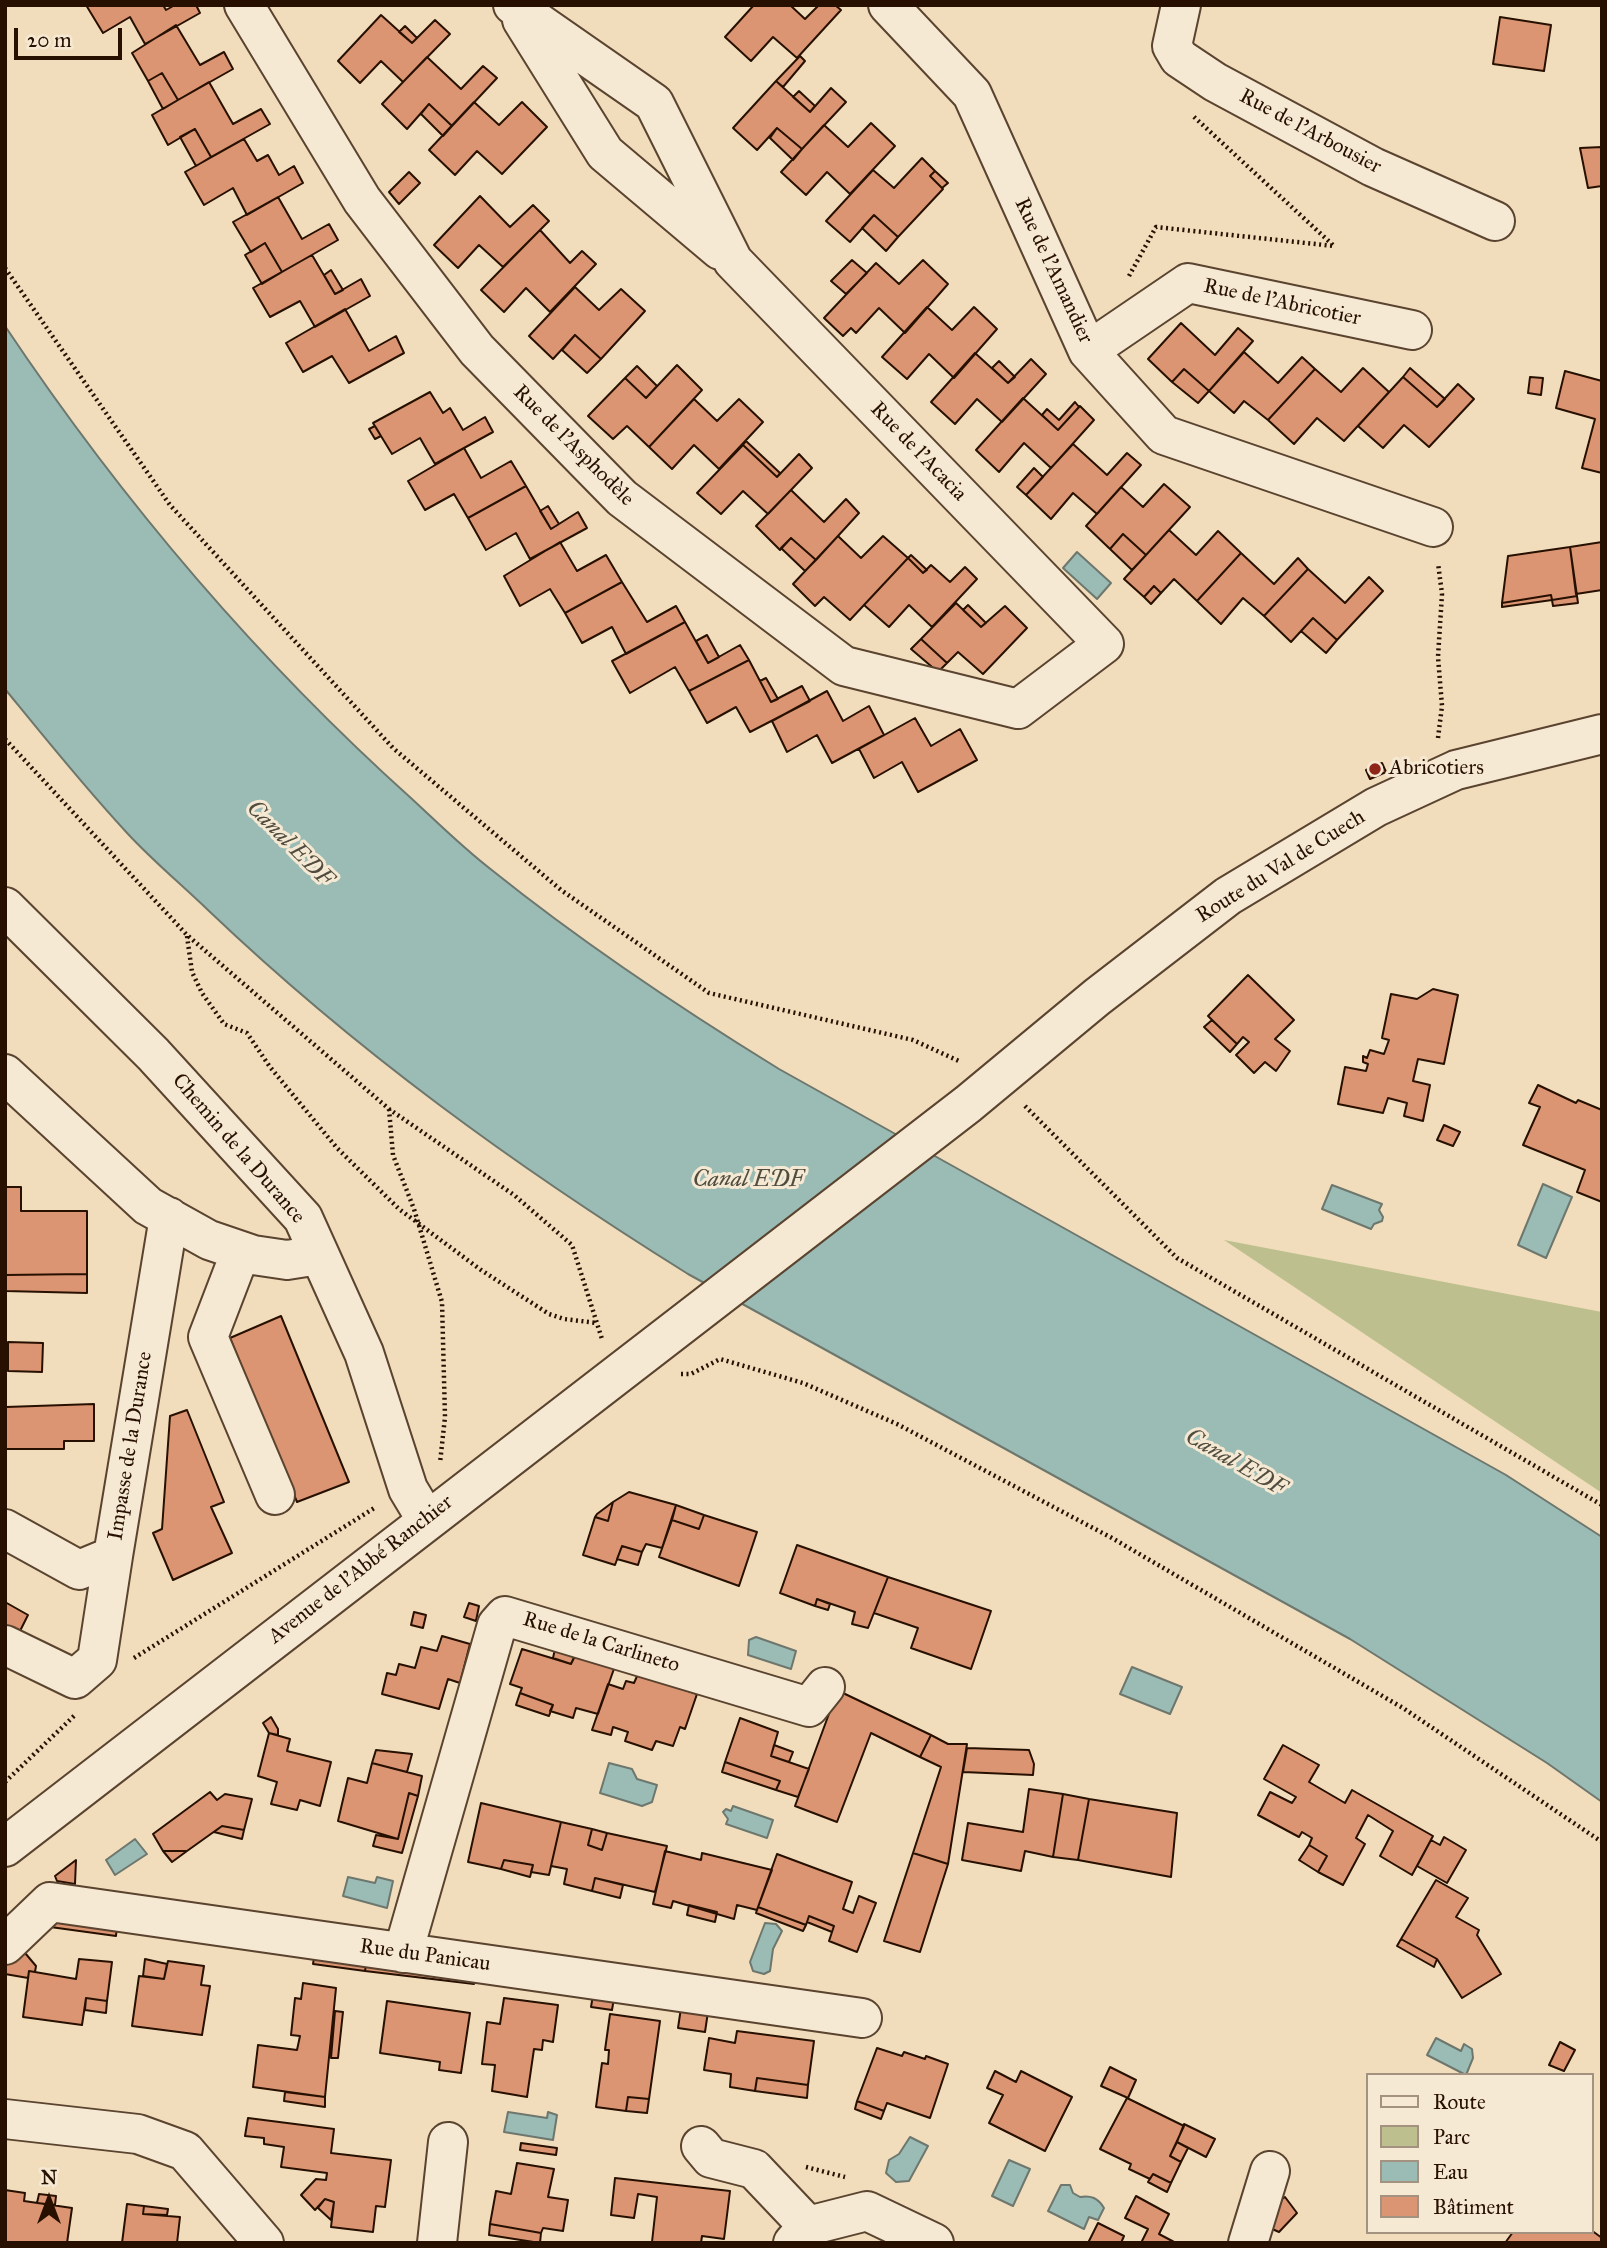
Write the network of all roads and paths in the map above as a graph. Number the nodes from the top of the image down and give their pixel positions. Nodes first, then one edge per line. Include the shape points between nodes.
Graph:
1 (244, 5) edge
2 (513, 5) edge
3 (888, 5) edge
4 (1181, 5) edge
5 (1188, 111) dead end
6 (1495, 221) dead end
7 (733, 261) junction
8 (5, 268) edge
9 (1125, 283) dead end
10 (1412, 330) dead end
11 (1088, 351) junction
12 (1433, 527) joint
13 (1104, 644) joint
14 (1602, 734) edge
15 (5, 739) edge
16 (1432, 781) junction
17 (5, 907) edge
18 (187, 935) junction
19 (5, 1074) edge
20 (998, 1079) junction
21 (389, 1109) junction
22 (169, 1216) junction
23 (419, 1225) junction
24 (241, 1251) junction
25 (319, 1255) junction
26 (719, 1296) joint
27 (597, 1323) junction
28 (678, 1374) dead end
29 (610, 1377) junction
30 (439, 1469) dead end
31 (275, 1495) dead end
32 (386, 1502) dead end
33 (1602, 1504) edge
34 (426, 1519) junction
35 (5, 1530) edge
36 (113, 1556) junction
37 (5, 1645) edge
38 (127, 1662) dead end
39 (825, 1686) dead end
40 (79, 1711) dead end
41 (6, 1781) edge
42 (1602, 1842) edge
43 (5, 1847) edge
44 (5, 1945) edge
45 (403, 1953) junction
46 (862, 2018) dead end
47 (5, 2119) edge
48 (448, 2142) dead end
49 (701, 2146) dead end
50 (754, 2169) junction
51 (1270, 2171) dead end
52 (855, 2184) dead end
53 (800, 2234) edge
54 (264, 2243) edge
55 (437, 2243) edge
56 (933, 2243) edge
57 (1248, 2243) edge

1 - 13 street, Rue de l'Asphodèle via 362,200 477,350 622,498 844,666 1018,709
2 - 7 street, Rue de l'Acacia via 605,153
2 - 7 street, Rue de l'Acacia via 654,103
3 - 11 street, Rue de l'Amandier via 972,94
4 - 6 street, Rue de l'Arbousier via 1172,46 1179,58 1373,167
5 - 9 path via 1334,246 1156,227
7 - 13 street, Rue de l'Acacia
8 - 20 path via 170,505 393,748 561,890 709,993 913,1040
10 - 11 street, Rue de l'Abricotier via 1188,283
11 - 12 street, Rue de l'Amandier via 1164,435
12 - 16 path via 1442,594 1438,657 1442,706
14 - 16 street, Route du Val de Cuech
15 - 18 path
16 - 20 street, Route du Val de Cuech via 1376,807 1228,896
17 - 25 street, Chemin de la Durance via 153,1054 303,1218
18 - 21 path
18 - 23 path via 192,972 224,1024 247,1033 337,1148
19 - 22 street via 148,1206
20 - 26 street, Route du Val de Cuech
20 - 33 path via 1177,1258
21 - 23 path via 393,1155
21 - 27 path via 514,1195 572,1245
22 - 24 street via 209,1240
22 - 36 street, Impasse de la Durance
23 - 27 path via 549,1314
23 - 30 path via 442,1302 445,1417
24 - 25 street via 287,1260
24 - 31 street via 208,1337
25 - 34 street, Chemin de la Durance via 364,1353 408,1489
26 - 29 street, Avenue de l'Abbé Ranchier
27 - 29 path
28 - 42 path via 691,1374 720,1359 803,1382 897,1424 1112,1538 1404,1708
29 - 34 street, Avenue de l'Abbé Ranchier
32 - 38 path
34 - 43 street, Avenue de l'Abbé Ranchier
35 - 36 street, Impasse de la Durance via 79,1570
36 - 37 street via 97,1660 75,1679
39 - 45 street, Rue de la Carlineto via 809,1707 505,1616 496,1625
40 - 41 path
44 - 45 street, Rue du Panicau via 50,1902
45 - 46 street, Rue du Panicau
47 - 54 street via 138,2134 185,2151
48 - 55 street
49 - 50 street via 711,2158
50 - 52 path via 769,2160 844,2177
50 - 53 street
51 - 57 street
53 - 56 street via 867,2211

